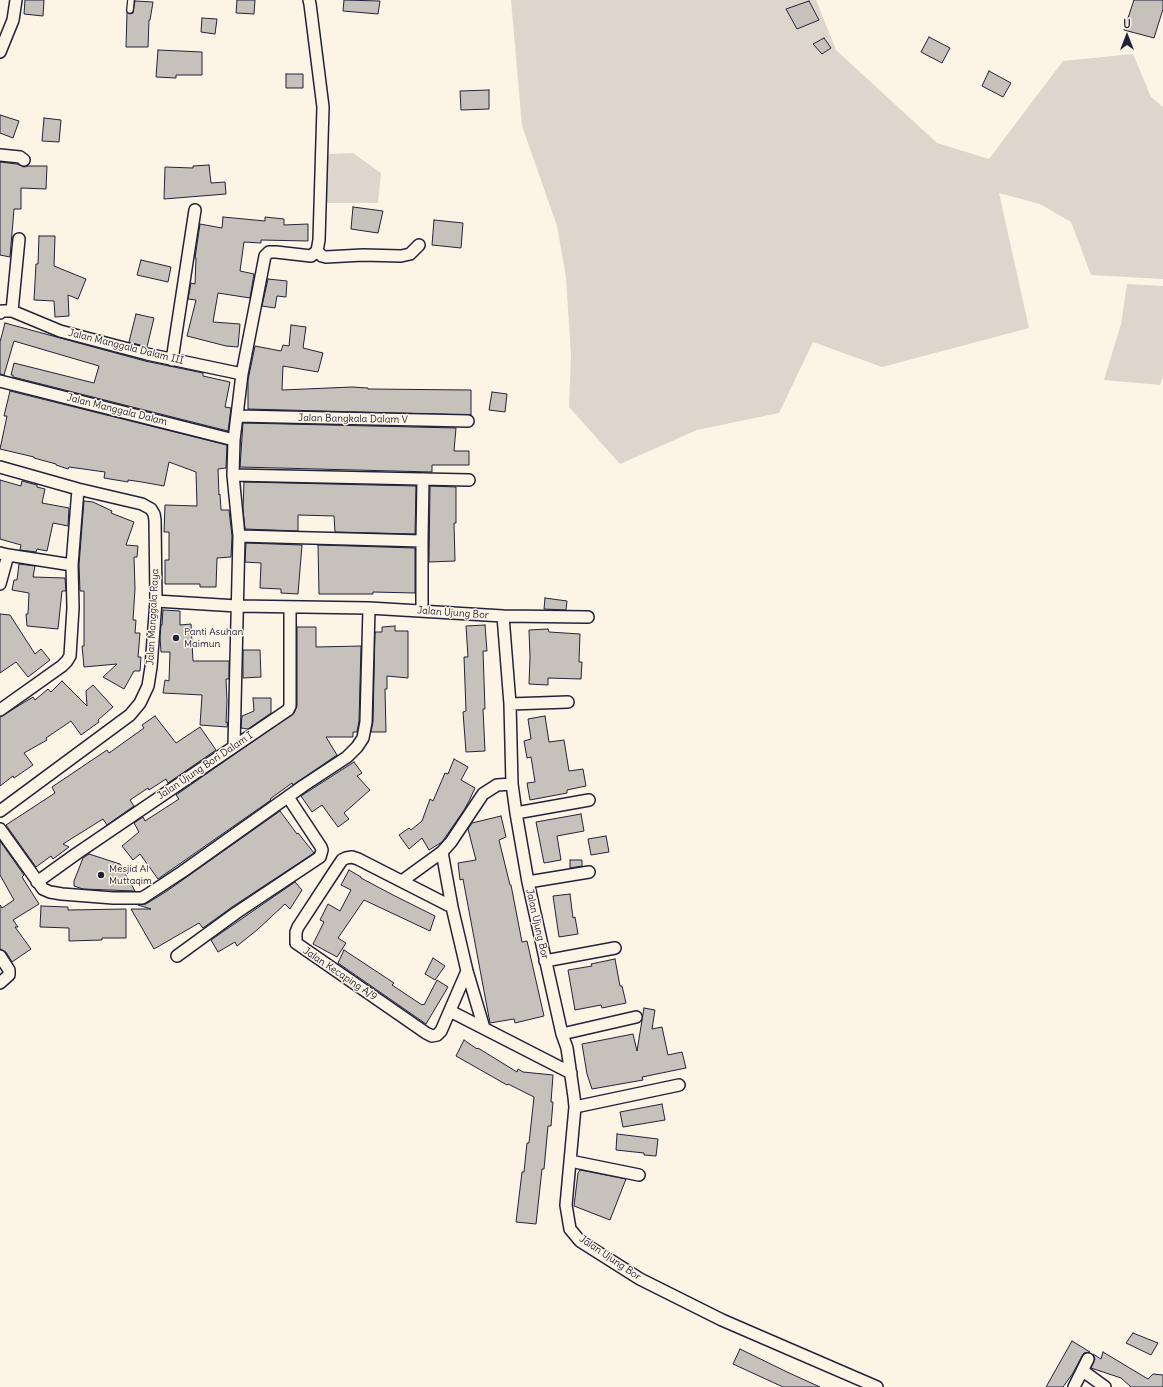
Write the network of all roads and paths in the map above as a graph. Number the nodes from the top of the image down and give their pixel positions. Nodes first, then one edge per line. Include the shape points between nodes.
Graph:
1 (16, 0) edge
2 (131, 0) edge
3 (309, 0) edge
4 (130, 10) dead end
5 (0, 52) edge
6 (0, 155) edge
7 (22, 158) dead end
8 (195, 210) dead end
9 (19, 239) dead end
10 (419, 245) dead end
11 (317, 251) junction
12 (12, 311) junction
13 (0, 313) edge
14 (172, 360) junction
15 (242, 374) junction
16 (0, 381) edge
17 (237, 416) junction
18 (468, 421) dead end
19 (234, 440) junction
20 (0, 467) edge
21 (233, 475) junction
22 (423, 479) junction
23 (469, 480) dead end
24 (78, 489) junction
25 (239, 536) junction
26 (422, 541) junction
27 (4, 554) edge
28 (72, 565) junction
29 (0, 584) edge
30 (156, 601) junction
31 (237, 606) junction
32 (290, 607) junction
33 (370, 608) junction
34 (422, 611) junction
35 (503, 616) junction
36 (588, 617) dead end
37 (568, 702) dead end
38 (510, 704) junction
39 (0, 710) edge
40 (234, 746) junction
41 (512, 784) junction
42 (288, 798) junction
43 (589, 800) dead end
44 (0, 811) edge
45 (516, 813) junction
46 (0, 829) edge
47 (442, 852) junction
48 (590, 872) dead end
49 (402, 881) junction
50 (37, 882) junction
51 (528, 882) junction
52 (452, 907) junction
53 (615, 948) dead end
54 (0, 956) edge
55 (177, 956) dead end
56 (545, 961) junction
57 (467, 971) junction
58 (0, 983) edge
59 (450, 1011) junction
60 (636, 1017) dead end
61 (484, 1028) junction
62 (562, 1034) junction
63 (571, 1073) junction
64 (679, 1085) dead end
65 (575, 1107) junction
66 (570, 1161) junction
67 (640, 1175) dead end
68 (1088, 1360) dead end
69 (1083, 1372) junction
70 (877, 1387) edge
71 (1074, 1387) edge
72 (1105, 1387) edge

1 - 5 street via 12,25
2 - 4 lane
3 - 11 street via 323,107
6 - 7 street
8 - 14 street
9 - 12 street
10 - 11 street via 410,254 401,256 326,257
11 - 15 street via 311,256 269,252 265,256
12 - 13 street
12 - 14 street, Jalan Manggala Dalam III via 60,331
14 - 15 street, Jalan Manggala Dalam III
15 - 17 street
16 - 19 street, Jalan Manggala Dalam
17 - 18 street, Jalan Bangkala Dalam V
17 - 19 street
19 - 21 street
20 - 24 street, Jalan Manggala Raya
21 - 22 street
21 - 25 street
22 - 23 street
22 - 26 street
24 - 28 street
24 - 30 street, Jalan Manggala Raya via 142,504 153,512
25 - 26 street
25 - 31 street
26 - 34 street
27 - 28 street
27 - 29 street
28 - 39 street via 73,608 67,661
30 - 31 street, Jalan Ujung Bor
30 - 44 street, Jalan Manggala Raya via 148,686 140,703 130,716
31 - 32 street, Jalan Ujung Bor
31 - 40 street
32 - 33 street, Jalan Ujung Bor
32 - 40 street, Jalan Ujung Bori Dalam I via 289,709
33 - 34 street, Jalan Ujung Bor
33 - 42 street via 366,722 362,738 347,757
34 - 35 street, Jalan Ujung Bor
35 - 36 street
35 - 38 street, Jalan Ujung Bor
37 - 38 street
38 - 41 street, Jalan Ujung Bor
40 - 50 street, Jalan Ujung Bori Dalam I
41 - 45 street, Jalan Ujung Bor
41 - 47 street via 497,785 483,794
42 - 50 street via 142,898 62,894 43,889
42 - 55 street via 321,847 320,857
43 - 45 street
45 - 51 street, Jalan Ujung Bor
46 - 50 street
47 - 49 street
47 - 52 street
48 - 51 street
49 - 52 street, Jalan Kecaping A/9
49 - 59 street, Jalan Kecaping A/9 via 358,859 352,857 342,860 298,927 296,943 432,1036 439,1034
51 - 56 street, Jalan Ujung Bor
52 - 57 street
53 - 56 street
54 - 58 street via 9,972 6,979
56 - 62 street, Jalan Ujung Bor
57 - 59 street, Jalan Kecaping A/9
57 - 61 street
59 - 61 street
60 - 62 street
61 - 63 street
62 - 63 street, Jalan Ujung Bor
63 - 65 street, Jalan Ujung Bor
64 - 65 street
65 - 66 street, Jalan Ujung Bor
66 - 67 street
66 - 70 street, Jalan Ujung Bor via 566,1205 570,1228 580,1241 640,1279 722,1320
68 - 69 street
69 - 71 street
69 - 72 street

